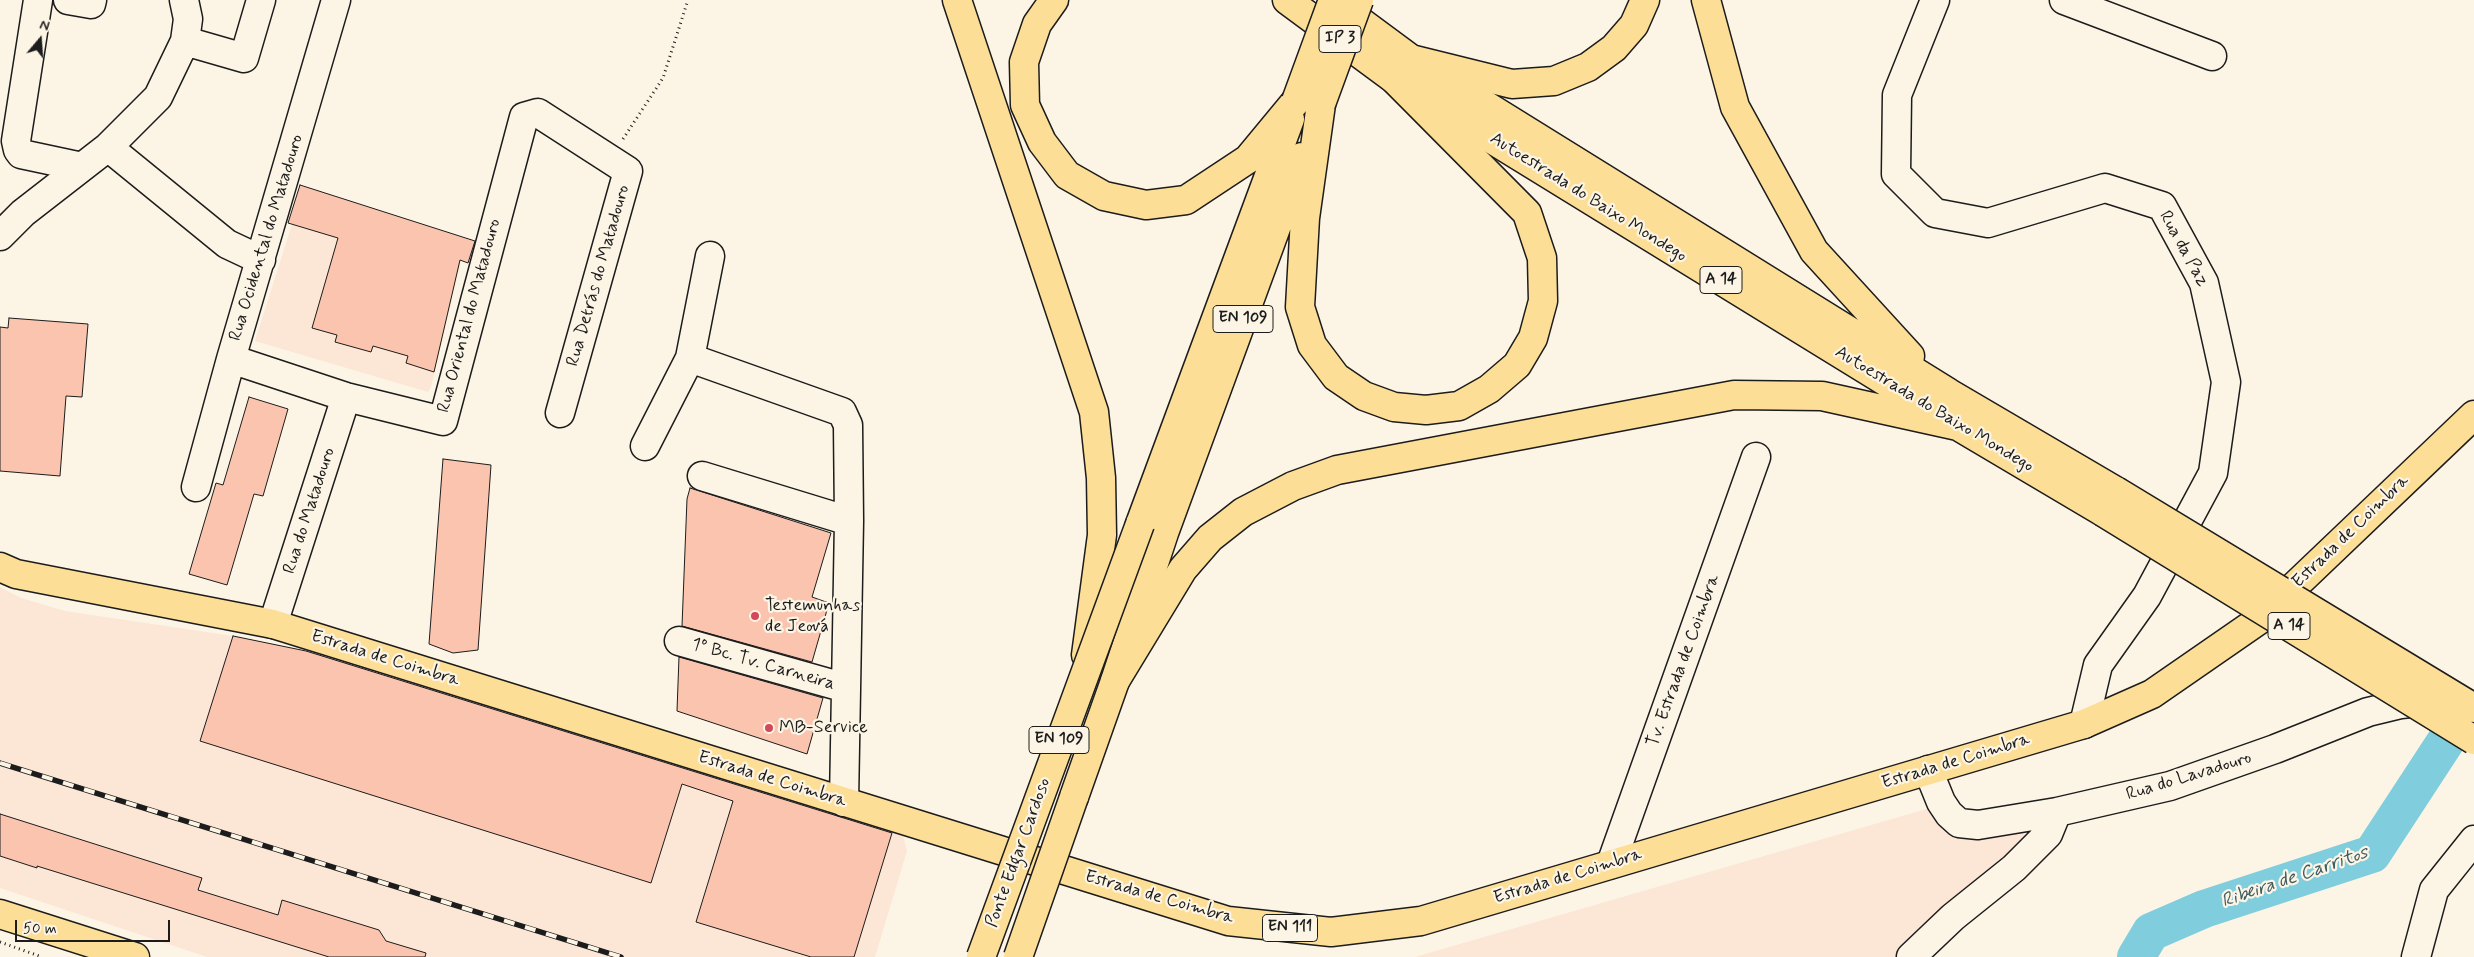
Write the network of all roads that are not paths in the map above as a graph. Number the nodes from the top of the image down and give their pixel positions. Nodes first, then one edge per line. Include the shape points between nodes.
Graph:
1 (38, 0) edge
2 (68, 0) edge
3 (92, 0) edge
4 (184, 0) edge
5 (261, 0) edge
6 (336, 0) edge
7 (957, 0) edge
8 (1054, 0) edge
9 (1287, 0) edge
10 (1332, 0) edge
11 (1359, 0) edge
12 (1645, 0) edge
13 (1706, 0) edge
14 (1935, 0) edge
15 (2064, 0) edge
16 (185, 41) junction
17 (2212, 56) dead end
18 (1403, 69) junction
19 (1309, 103) junction
20 (524, 117) joint
21 (108, 146) junction
22 (82, 167) junction
23 (0, 236) edge
24 (710, 256) dead end
25 (261, 260) junction
26 (690, 358) junction
27 (230, 359) junction
28 (1949, 393) junction
29 (346, 397) junction
30 (560, 413) dead end
31 (2474, 415) edge
32 (1958, 426) junction
33 (645, 446) dead end
34 (1756, 457) dead end
35 (702, 476) dead end
36 (196, 487) dead end
37 (2110, 502) junction
38 (849, 522) junction
39 (1152, 528) junction
40 (4, 564) edge
41 (273, 624) junction
42 (679, 641) dead end
43 (1083, 675) junction
44 (1115, 681) junction
45 (846, 688) junction
46 (2474, 703) edge
47 (2474, 708) edge
48 (2084, 724) junction
49 (2474, 740) edge
50 (1928, 770) junction
51 (844, 802) junction
52 (2057, 812) junction
53 (2474, 840) edge
54 (1611, 864) junction
55 (0, 914) edge
56 (0, 928) edge
57 (81, 957) edge
58 (135, 957) edge
59 (981, 957) edge
60 (1018, 957) edge
61 (1911, 957) edge
62 (2416, 957) edge

1 - 22 street via 16,141 18,150 21,154
2 - 3 street via 91,4
4 - 16 street via 188,19
5 - 16 street via 244,58
6 - 25 street, Rua Ocidental do Matadouro
7 - 43 main road via 1094,412 1101,478 1102,535
8 - 19 main road via 1037,24 1024,62 1025,105 1042,142 1066,175 1104,196 1146,205 1186,200 1248,159
9 - 18 main road, IP 3
10 - 18 main road, IP 3
10 - 19 main road, EN 109, bridge
11 - 19 main road, EN 109, bridge
12 - 18 main road via 1634,25 1614,48 1588,67 1554,82 1512,84
13 - 28 main road via 1735,107 1814,250 1899,346
14 - 48 street, Rua da Paz via 1897,95 1896,174 1935,213 1988,223 2105,188 2162,206 2204,283 2226,382 2213,473 2148,596 2098,665
15 - 17 street
16 - 21 street via 158,97
18 - 19 main road via 1527,213 1542,258 1543,301 1533,338 1517,365 1489,389 1459,406 1426,410 1394,407 1364,396 1336,377 1312,345 1300,307
18 - 28 main road, Autoestrada do Baixo Mondego / A 14
18 - 32 main road, Autoestrada do Baixo Mondego / A 14
19 - 39 main road, EN 109
20 - 29 street, Rua Oriental do Matadouro via 443,421
20 - 30 street, Rua Detrás do Matadouro via 538,113 628,170
21 - 22 street
21 - 25 street via 227,244
22 - 23 street via 23,213
24 - 26 street
25 - 27 street, Rua Ocidental do Matadouro
26 - 33 street
26 - 38 street via 842,412 848,424
27 - 29 street, Rua Ocidental do Matadouro
27 - 36 street
28 - 37 main road, Autoestrada do Baixo Mondego / A 14
29 - 41 street, Rua do Matadouro
31 - 48 main road, Estrada de Coimbra / EN 111 via 2259,620 2152,694
32 - 37 main road, Autoestrada do Baixo Mondego / A 14
32 - 44 main road via 1822,396 1734,395 1337,470 1293,486 1243,512 1210,538 1183,569
34 - 54 street, Tv. Estrada de Coimbra
35 - 38 street
37 - 47 main road, Autoestrada do Baixo Mondego / A 14, bridge
37 - 49 main road, Autoestrada do Baixo Mondego / A 14, bridge
38 - 45 street
39 - 43 main road, Ponte Edgar Cardoso / EN 109, bridge
39 - 44 main road, Ponte Edgar Cardoso / EN 109
40 - 41 main road, Estrada de Coimbra / EN 111
41 - 51 main road, Estrada de Coimbra / EN 111
42 - 45 street, 1º Bc. Tv. Carneira
43 - 59 main road, Ponte Edgar Cardoso / EN 109, bridge
44 - 60 main road, Ponte Edgar Cardoso / EN 109, bridge
45 - 51 street
46 - 52 street, Rua do Lavadouro via 2427,701 2381,708 2170,786
48 - 50 main road, Estrada de Coimbra / EN 111
50 - 52 street, Rua do Lavadouro via 1941,802 1959,823 1978,825
50 - 54 main road, Estrada de Coimbra / EN 111
51 - 54 main road, Estrada de Coimbra / EN 111 via 1228,921 1331,932 1421,921
52 - 61 street via 2048,834 2014,868
53 - 62 street via 2434,890
55 - 58 main road
56 - 57 main road

